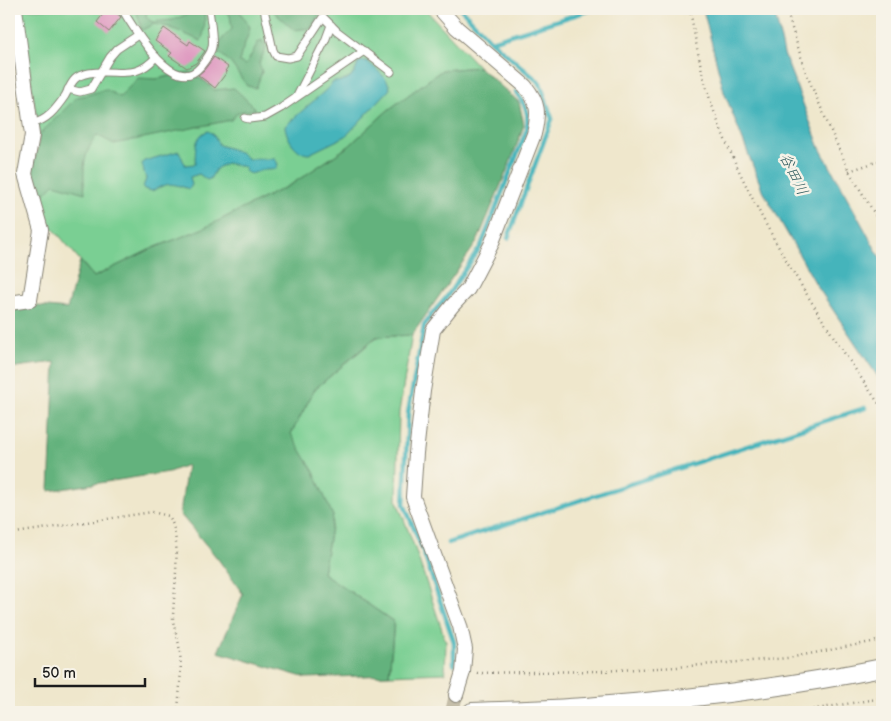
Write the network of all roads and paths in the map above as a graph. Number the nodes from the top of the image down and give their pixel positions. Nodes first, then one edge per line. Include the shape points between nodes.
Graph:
1 (15, 9) edge
2 (122, 9) edge
3 (209, 9) edge
4 (264, 9) edge
5 (440, 9) edge
6 (690, 9) edge
7 (786, 9) edge
8 (331, 24) junction
9 (138, 35) junction
10 (364, 50) junction
11 (156, 56) junction
12 (102, 71) junction
13 (391, 72) dead end
14 (68, 89) junction
15 (296, 97) junction
16 (244, 118) dead end
17 (31, 124) junction
18 (882, 160) edge
19 (849, 171) junction
20 (882, 226) edge
21 (9, 303) edge
22 (882, 408) edge
23 (9, 534) edge
24 (882, 640) edge
25 (882, 668) edge
26 (463, 672) junction
27 (456, 695) tunnel mouth
28 (882, 698) edge
29 (178, 712) edge
30 (472, 712) edge
31 (798, 712) edge

1 - 17 street
2 - 9 lane
3 - 11 lane via 212,46 194,73 176,73
4 - 8 lane via 276,56 297,56 323,17
5 - 26 street via 456,28 525,86 538,108 534,134 491,245 468,289 433,330 423,391 413,497 460,626 465,649
6 - 22 path via 704,80 725,141 753,200 791,270 846,358
7 - 19 path via 806,73
8 - 10 lane
8 - 15 lane
9 - 11 lane
9 - 12 lane via 117,49
10 - 13 lane
10 - 15 lane
11 - 12 lane via 143,68 131,73
12 - 14 lane via 75,79
12 - 14 lane via 91,90
14 - 17 lane via 48,117
15 - 16 lane via 264,117
17 - 21 street via 32,136 24,174 41,230 38,257 30,300
18 - 19 path
19 - 20 path
23 - 29 path via 152,512 169,516 176,539 173,622 181,667
24 - 26 path via 788,658 677,667
25 - 30 street via 778,687 677,698
26 - 27 street
28 - 31 path

